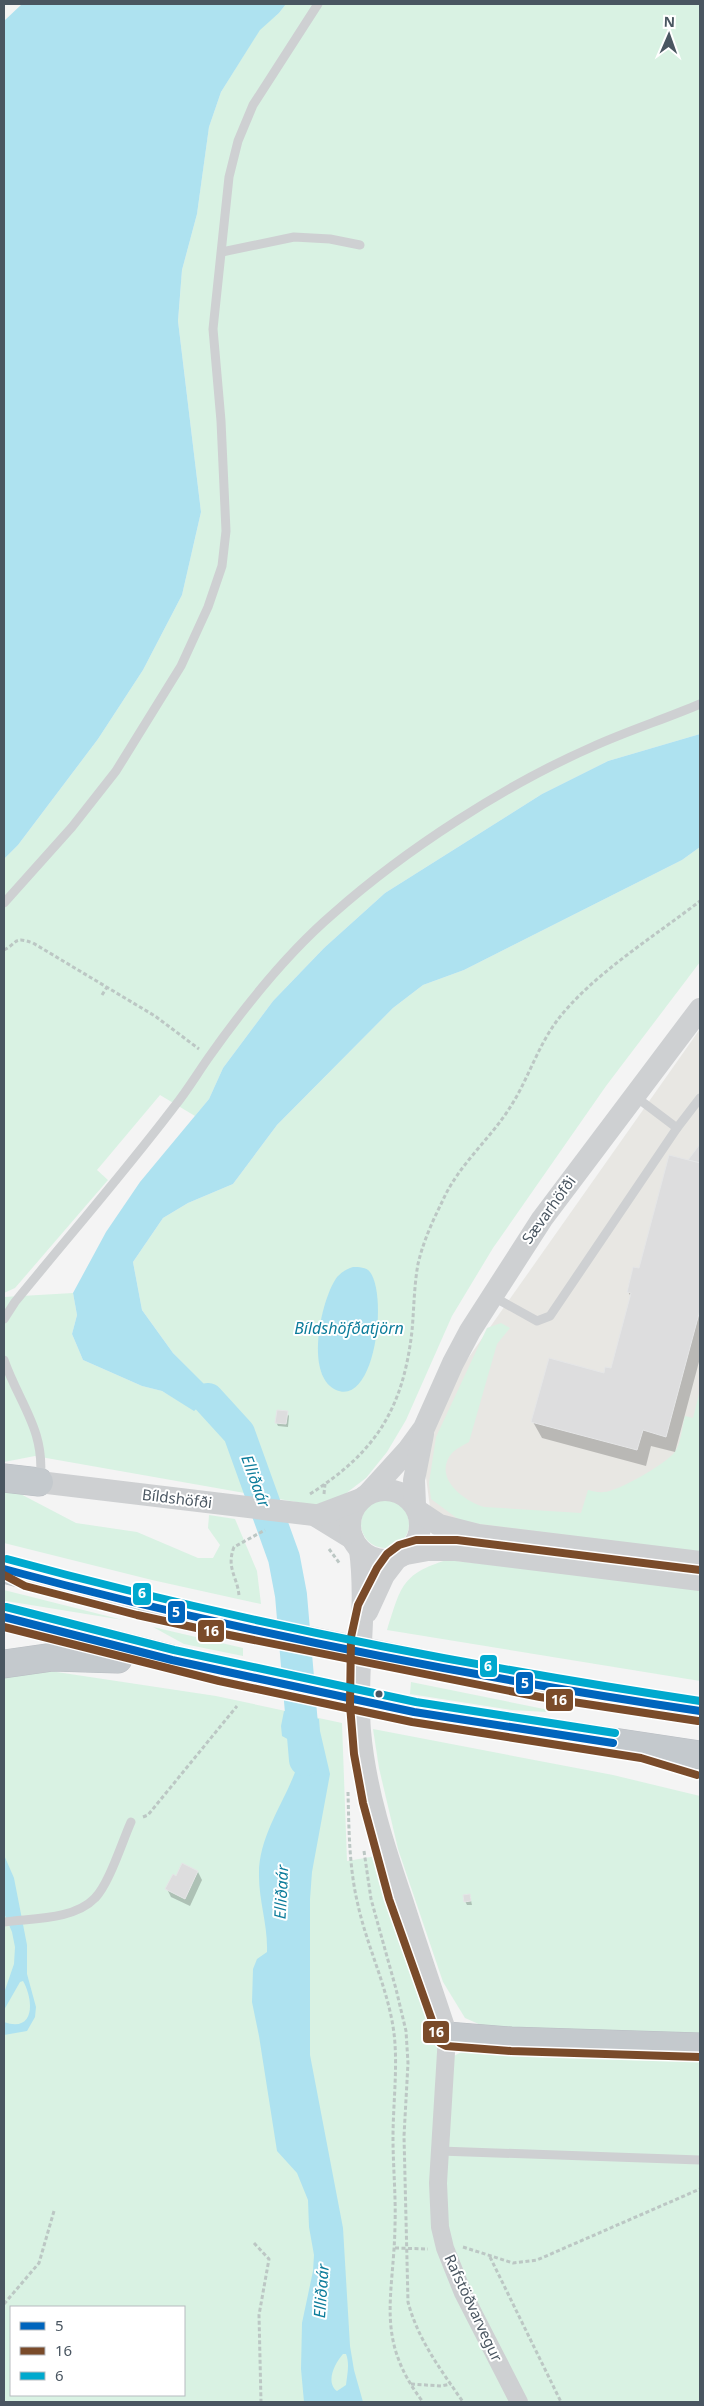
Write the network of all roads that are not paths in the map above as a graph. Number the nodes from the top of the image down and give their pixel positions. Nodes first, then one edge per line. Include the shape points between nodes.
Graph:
1 (318, 4) edge
2 (360, 245) dead end
3 (222, 252) junction
4 (700, 704) edge
5 (4, 903) edge
6 (700, 1009) edge
7 (636, 1096) junction
8 (700, 1098) edge
9 (677, 1128) junction
10 (492, 1296) junction
11 (4, 1319) edge
12 (4, 1360) edge
13 (424, 1428) junction
14 (4, 1478) edge
15 (39, 1482) junction
16 (365, 1496) junction
17 (417, 1508) junction
18 (306, 1515) junction
19 (357, 1544) junction
20 (401, 1556) junction
21 (700, 1562) edge
22 (4, 1564) edge
23 (16, 1573) edge
24 (700, 1580) edge
25 (4, 1617) edge
26 (363, 1620) junction
27 (172, 1660) junction
28 (4, 1664) edge
29 (700, 1711) edge
30 (642, 1748) junction
31 (700, 1755) edge
32 (700, 1765) edge
33 (131, 1822) road end
34 (4, 1922) edge
35 (447, 2036) junction
36 (700, 2047) edge
37 (440, 2151) junction
38 (700, 2160) edge
39 (519, 2402) edge

1 - 3 lane via 252,105 229,177
2 - 3 lane via 294,237
3 - 5 lane via 213,329 226,531 222,566 208,607 181,666 116,771 72,827
4 - 11 lane via 593,746 540,771 427,842 367,885 303,942 255,997 176,1105
6 - 7 street, Sævarhöfði
7 - 9 lane
7 - 10 street, Sævarhöfði via 542,1219
8 - 9 lane
9 - 10 lane via 550,1316 537,1321
10 - 13 street, Sævarhöfði via 453,1363
12 - 15 lane via 35,1429 40,1450
13 - 16 street, Sævarhöfði
13 - 17 street, Sævarhöfði via 414,1480
14 - 15 highway
15 - 18 street, Bíldshöfði
16 - 17 street, Bíldshöfði via 379,1490 399,1492
16 - 18 street, Bíldshöfði
16 - 19 street via 350,1517
17 - 20 street via 421,1520 418,1539
17 - 21 street, Bíldshöfði via 439,1525 478,1535
18 - 19 street, Bíldshöfði
19 - 20 street, Bíldshöfði via 378,1559
19 - 26 street, Rafstöðvarvegur via 365,1592
20 - 24 street, Bíldshöfði via 428,1550 456,1550
20 - 26 street, Rafstöðvarvegur via 384,1575
22 - 23 highway
23 - 29 highway, bridge via 140,1605 418,1663 542,1687
25 - 27 highway
26 - 35 street, Rafstöðvarvegur via 360,1730 372,1798
27 - 28 highway via 53,1657
27 - 30 highway, bridge via 414,1712
30 - 31 highway
30 - 32 highway
33 - 34 lane via 96,1897 78,1908 49,1916
35 - 36 highway
35 - 37 street, Rafstöðvarvegur
37 - 38 lane
37 - 39 street, Rafstöðvarvegur via 440,2228 445,2248 463,2293

